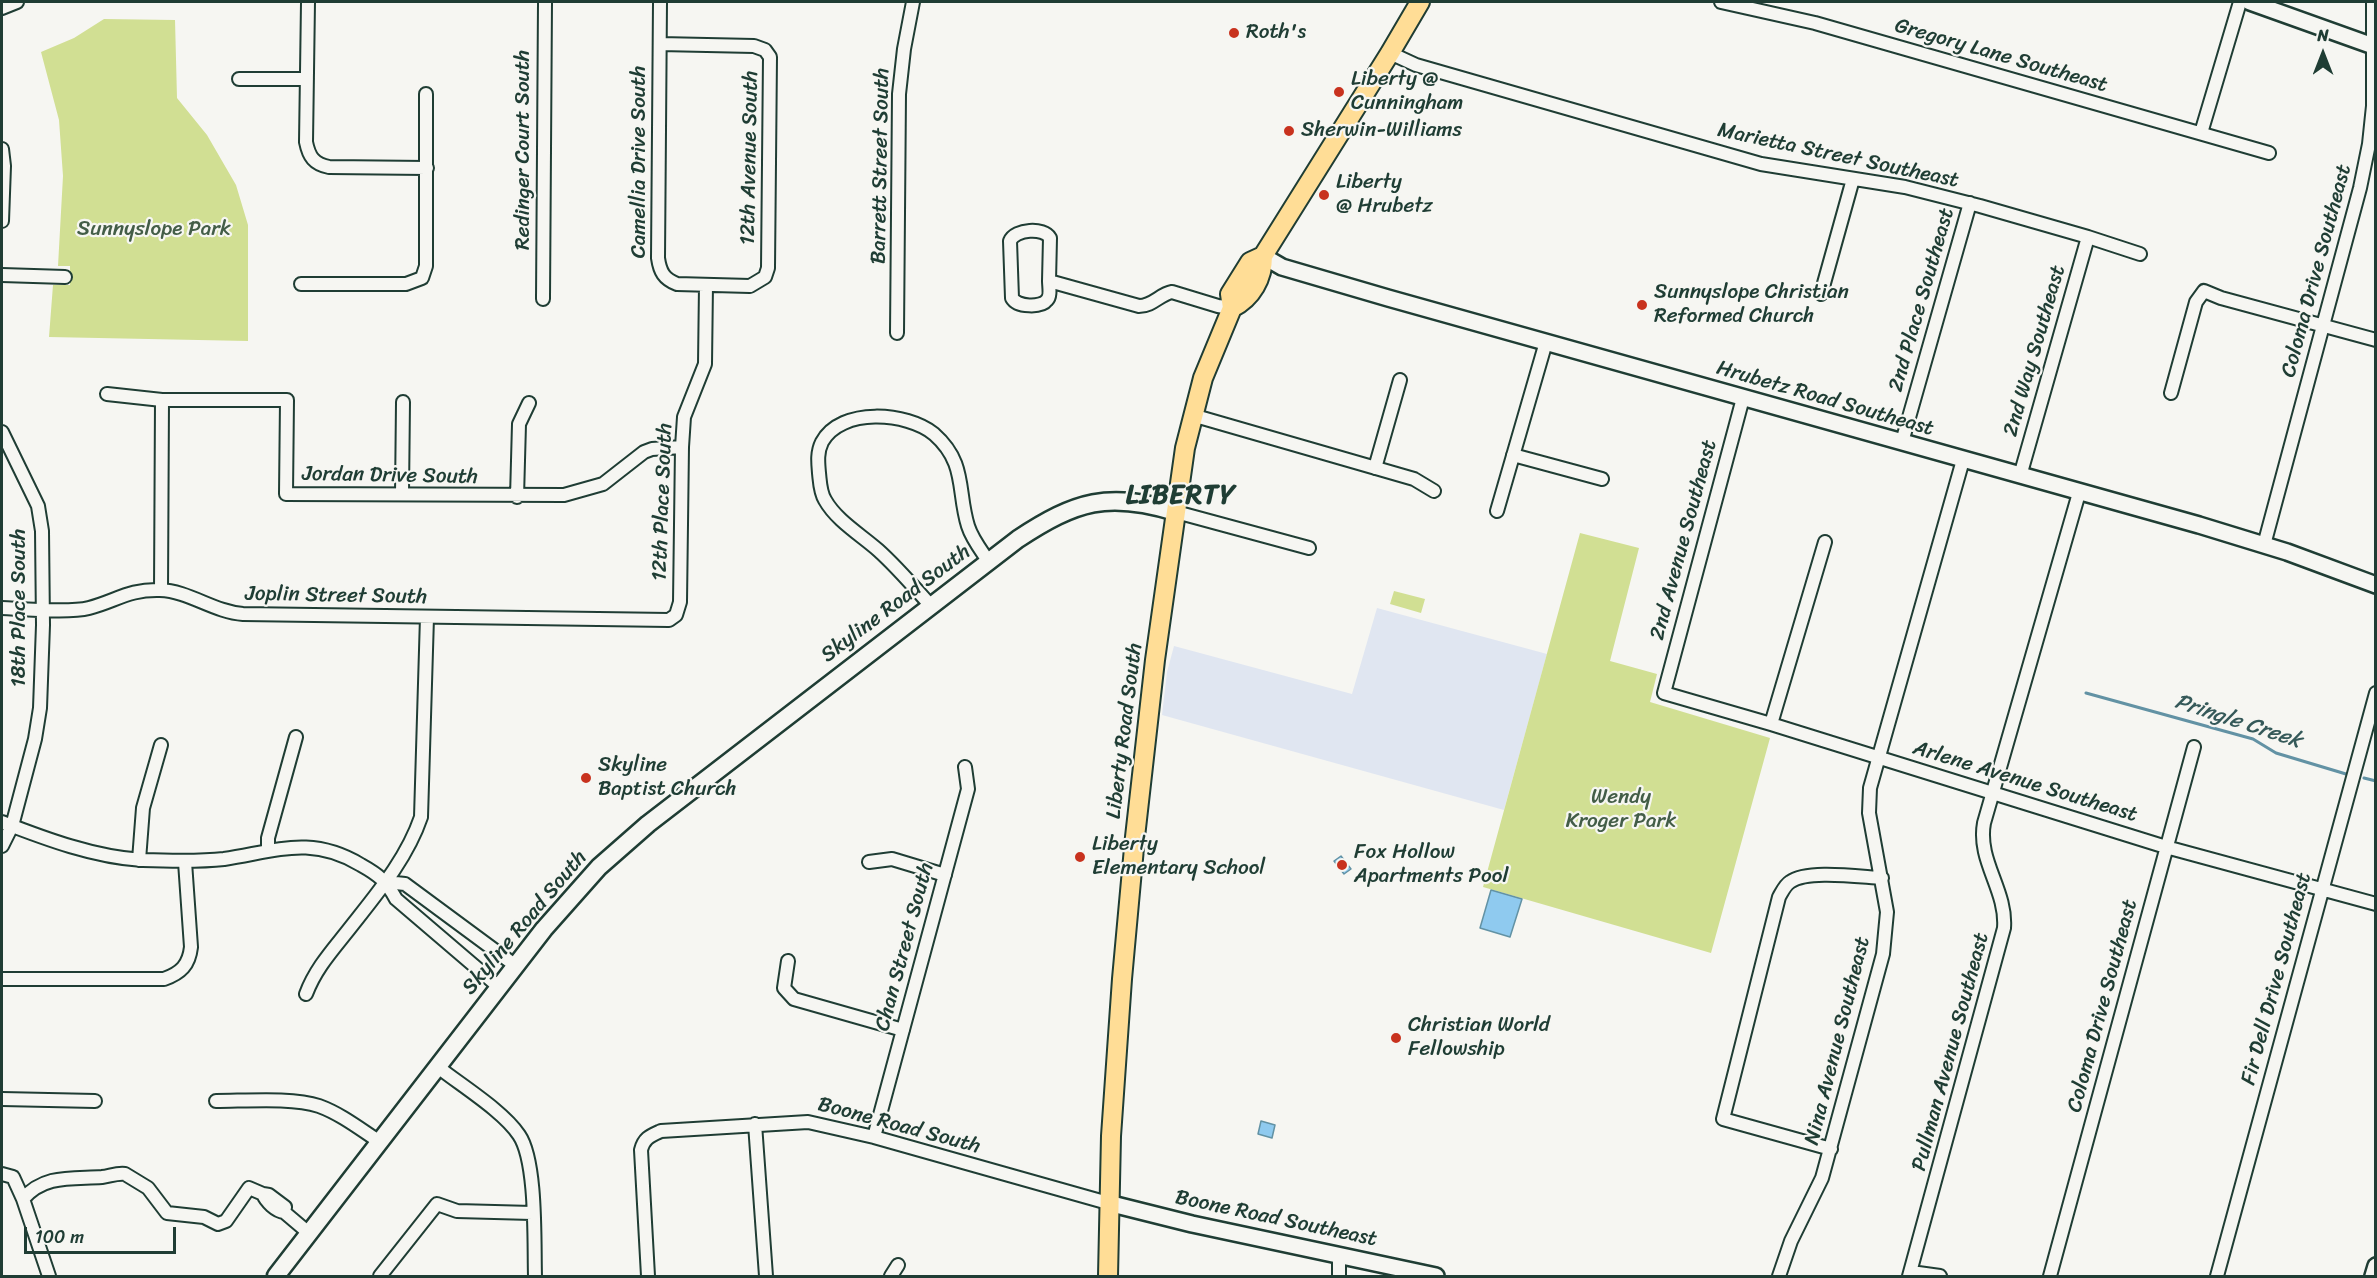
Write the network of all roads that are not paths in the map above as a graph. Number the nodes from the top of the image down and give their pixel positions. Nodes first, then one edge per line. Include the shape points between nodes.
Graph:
1 (16, 2) edge
2 (308, 2) edge
3 (545, 2) edge
4 (660, 2) edge
5 (913, 2) edge
6 (1420, 2) edge
7 (1721, 2) edge
8 (2240, 2) edge
9 (2250, 2) edge
10 (2373, 2) edge
11 (2, 8) edge
12 (660, 44) junction
13 (2374, 46) edge
14 (1390, 53) junction
15 (239, 79) dead end
16 (307, 79) junction
17 (426, 93) dead end
18 (2201, 133) junction
19 (2, 149) edge
20 (2269, 153) dead end
21 (427, 168) junction
22 (1853, 178) junction
23 (1970, 203) junction
24 (2, 220) edge
25 (2088, 237) junction
26 (2140, 254) dead end
27 (1263, 256) junction
28 (2, 275) edge
29 (65, 276) dead end
30 (1049, 281) junction
31 (301, 284) dead end
32 (706, 285) junction
33 (1821, 294) dead end
34 (543, 299) dead end
35 (1232, 308) junction
36 (2323, 327) junction
37 (897, 333) dead end
38 (2376, 340) edge
39 (1546, 342) junction
40 (1400, 380) dead end
41 (2171, 393) dead end
42 (107, 394) dead end
43 (1743, 398) junction
44 (162, 400) junction
45 (403, 402) dead end
46 (529, 403) dead end
47 (1192, 415) junction
48 (2, 432) edge
49 (1902, 442) junction
50 (682, 447) junction
51 (1513, 454) junction
52 (1964, 460) junction
53 (1375, 468) junction
54 (2020, 476) junction
55 (1602, 479) dead end
56 (1434, 491) dead end
57 (2079, 493) junction
58 (402, 494) junction
59 (517, 497) junction
60 (1497, 511) dead end
61 (1176, 512) junction
62 (1825, 542) dead end
63 (2264, 545) junction
64 (1309, 548) dead end
65 (989, 562) junction
66 (2376, 585) edge
67 (161, 590) junction
68 (931, 606) junction
69 (2, 608) edge
70 (42, 609) junction
71 (676, 615) joint
72 (427, 617) junction
73 (1664, 693) joint
74 (2376, 693) edge
75 (1771, 724) junction
76 (296, 737) dead end
77 (161, 745) dead end
78 (2194, 747) dead end
79 (1879, 758) junction
80 (965, 767) dead end
81 (1992, 792) junction
82 (7, 824) edge
83 (2, 846) edge
84 (2166, 847) junction
85 (268, 850) junction
86 (139, 860) junction
87 (185, 862) junction
88 (869, 862) dead end
89 (945, 875) junction
90 (1882, 878) junction
91 (386, 882) junction
92 (2322, 890) junction
93 (2376, 904) edge
94 (789, 961) dead end
95 (516, 966) junction
96 (2, 979) edge
97 (499, 987) junction
98 (306, 994) dead end
99 (903, 1030) junction
100 (438, 1067) junction
101 (2, 1099) edge
102 (95, 1101) dead end
103 (216, 1101) dead end
104 (755, 1124) junction
105 (873, 1137) junction
106 (380, 1142) junction
107 (1831, 1149) junction
108 (2, 1174) edge
109 (23, 1199) junction
110 (1108, 1203) junction
111 (532, 1213) junction
112 (310, 1234) junction
113 (1339, 1255) junction
114 (898, 1265) dead end
115 (2376, 1266) edge
116 (1910, 1274) edge
117 (49, 1276) edge
118 (276, 1276) edge
119 (380, 1276) edge
120 (535, 1276) edge
121 (648, 1276) edge
122 (766, 1276) edge
123 (891, 1276) edge
124 (1108, 1276) edge
125 (1339, 1276) edge
126 (1436, 1276) edge
127 (1779, 1276) edge
128 (1940, 1276) edge
129 (2050, 1276) edge
130 (2217, 1276) edge
131 (2373, 1276) edge

1 - 11 street
2 - 16 street
3 - 34 street, Redinger Court South
4 - 12 street, Camellia Drive South
5 - 37 street, Barrett Street South via 899,94
6 - 14 main road, Liberty Road South
7 - 18 street, Gregory Lane Southeast via 1815,23
8 - 18 street
9 - 13 street
10 - 13 street, Coloma Drive Southeast
12 - 32 street, Camellia Drive South via 660,269 668,281
12 - 32 street, 12th Avenue South via 754,46 770,57 768,268 765,276 750,286
13 - 36 street, Coloma Drive Southeast via 2369,144
14 - 22 street, Marietta Street Southeast via 1416,66 1761,164
14 - 27 main road, Liberty Road South
15 - 16 street
16 - 21 street via 306,142 314,162 330,167
17 - 21 street
18 - 20 street, Gregory Lane Southeast
19 - 24 street
21 - 31 street via 426,266 422,278 406,284
22 - 23 street, Marietta Street Southeast
22 - 33 street
23 - 25 street, Marietta Street Southeast
23 - 49 street, 2nd Place Southeast
25 - 26 street, Marietta Street Southeast
25 - 54 street, 2nd Way Southeast
27 - 35 main road, Liberty Road South via 1263,271 1245,302
27 - 39 street, Hrubetz Road Southeast via 1282,267
28 - 29 street
30 - 30 street via 1048,234 1017,232 1010,241 1014,303 1046,302
30 - 35 street via 1139,306 1172,292
32 - 50 street, 12th Place South via 705,364 687,406
35 - 47 main road, Liberty Road South
36 - 38 street
36 - 41 street via 2204,291 2196,302
36 - 63 street, Coloma Drive Southeast
39 - 43 street, Hrubetz Road Southeast
39 - 51 street
40 - 53 street
42 - 44 street, Jordan Drive South
43 - 49 street, Hrubetz Road Southeast
43 - 73 street, 2nd Avenue Southeast
44 - 58 street, Jordan Drive South via 287,400 286,494
44 - 67 street
45 - 58 street
46 - 59 street via 519,424
47 - 53 street
47 - 61 main road, Liberty Road South
48 - 70 street, 18th Place South via 38,506 42,531
49 - 52 street, Hrubetz Road Southeast
50 - 59 street, Jordan Drive South via 644,452 614,477 589,490
50 - 71 street, 12th Place South via 680,602
51 - 55 street
51 - 60 street
52 - 54 street, Hrubetz Road Southeast
52 - 79 street, Nina Avenue Southeast
53 - 56 street via 1414,479
54 - 57 street, Hrubetz Road Southeast
57 - 63 street, Hrubetz Road Southeast
57 - 81 street, Pullman Avenue Southeast
58 - 59 street, Jordan Drive South
61 - 64 street
61 - 65 main road, Skyline Road South via 1152,504 1119,501 1084,505 1051,518
61 - 110 main road, Liberty Road South via 1134,847
62 - 75 street
63 - 66 street, Hrubetz Road Southeast
65 - 68 main road, Skyline Road South
65 - 68 street via 968,526 961,479 951,456 933,434 900,418 876,415 841,425 830,433 817,458 825,500 898,568
67 - 70 street, Joplin Street South via 128,592 87,609
67 - 72 street, Joplin Street South via 174,591 232,613
68 - 95 main road, Skyline Road South via 616,851 579,888
69 - 70 street, Joplin Street South
70 - 82 street, 18th Place South via 40,708 35,739
71 - 72 street, Joplin Street South via 659,621
72 - 91 street via 421,817 411,842
73 - 75 street, Arlene Avenue Southeast
74 - 92 street, Fir Dell Drive Southeast
75 - 79 street, Arlene Avenue Southeast
76 - 85 street
77 - 86 street via 143,808
78 - 84 street, Coloma Drive Southeast
79 - 81 street, Arlene Avenue Southeast
79 - 90 street, Nina Avenue Southeast via 1869,788 1869,813
80 - 89 street, Chan Street South via 968,789
81 - 84 street, Arlene Avenue Southeast
81 - 116 street, Pullman Avenue Southeast via 1982,842 2003,903 2004,928
82 - 83 street, 18th Place South
82 - 86 street via 49,840
84 - 92 street, Arlene Avenue Southeast
84 - 129 street, Coloma Drive Southeast
85 - 87 street
85 - 91 street via 329,849
86 - 87 street
87 - 96 street via 191,947 190,959 176,975 164,979
88 - 89 street via 892,859
89 - 99 street, Chan Street South
90 - 107 street, Nina Avenue Southeast via 1887,912 1883,954
90 - 107 street via 1807,876 1792,880 1779,897 1723,1119
91 - 95 street via 405,884
91 - 97 street via 396,899
91 - 98 street via 314,974
92 - 93 street, Arlene Avenue Southeast
92 - 130 street, Fir Dell Drive Southeast
94 - 99 street via 784,988 794,999
95 - 97 main road, Skyline Road South
97 - 100 main road, Skyline Road South
99 - 105 street, Chan Street South
100 - 106 main road, Skyline Road South
100 - 111 street via 510,1123 521,1137 529,1165
101 - 102 street
103 - 106 street via 317,1105
104 - 105 street, Boone Road South via 808,1122
104 - 121 street, Boone Road South via 661,1131 644,1141 640,1161
104 - 122 street
105 - 110 street, Boone Road South
106 - 112 main road, Skyline Road South
107 - 127 street, Nina Avenue Southeast
108 - 109 street via 13,1177
109 - 112 street via 46,1182 66,1177 125,1174 147,1188 167,1213 204,1217 218,1224 225,1221 249,1188 269,1195 285,1207 284,1212
109 - 117 street
110 - 113 street, Boone Road Southeast
110 - 124 main road, Liberty Road South
111 - 119 street via 457,1211 437,1204
111 - 120 street
112 - 118 main road, Skyline Road South
113 - 125 street
113 - 126 street, Boone Road Southeast
114 - 123 street
115 - 131 street
116 - 128 street

